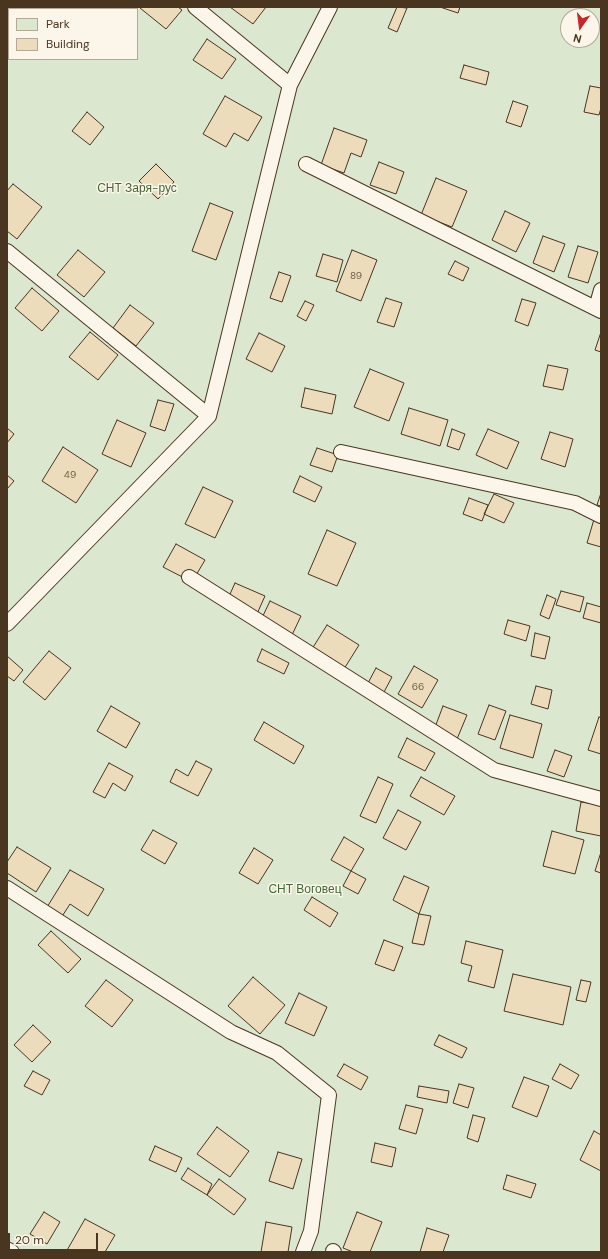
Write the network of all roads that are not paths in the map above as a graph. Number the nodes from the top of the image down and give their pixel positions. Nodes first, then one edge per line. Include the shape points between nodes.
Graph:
1 (195, 7) edge
2 (330, 7) edge
3 (290, 85) junction
4 (306, 164) dead end
5 (7, 251) edge
6 (601, 290) edge
7 (598, 310) edge
8 (210, 416) junction
9 (341, 452) dead end
10 (601, 516) edge
11 (189, 577) dead end
12 (7, 624) edge
13 (601, 799) edge
14 (7, 888) edge
15 (7, 1249) edge
16 (12, 1252) edge
17 (303, 1252) edge

1 - 3 lane
2 - 3 lane
3 - 8 lane
4 - 7 lane
5 - 8 lane
6 - 7 lane
8 - 12 lane
9 - 10 lane via 575,503
11 - 13 lane via 494,770
14 - 17 lane via 231,1032 277,1053 329,1095 311,1230
15 - 16 lane

